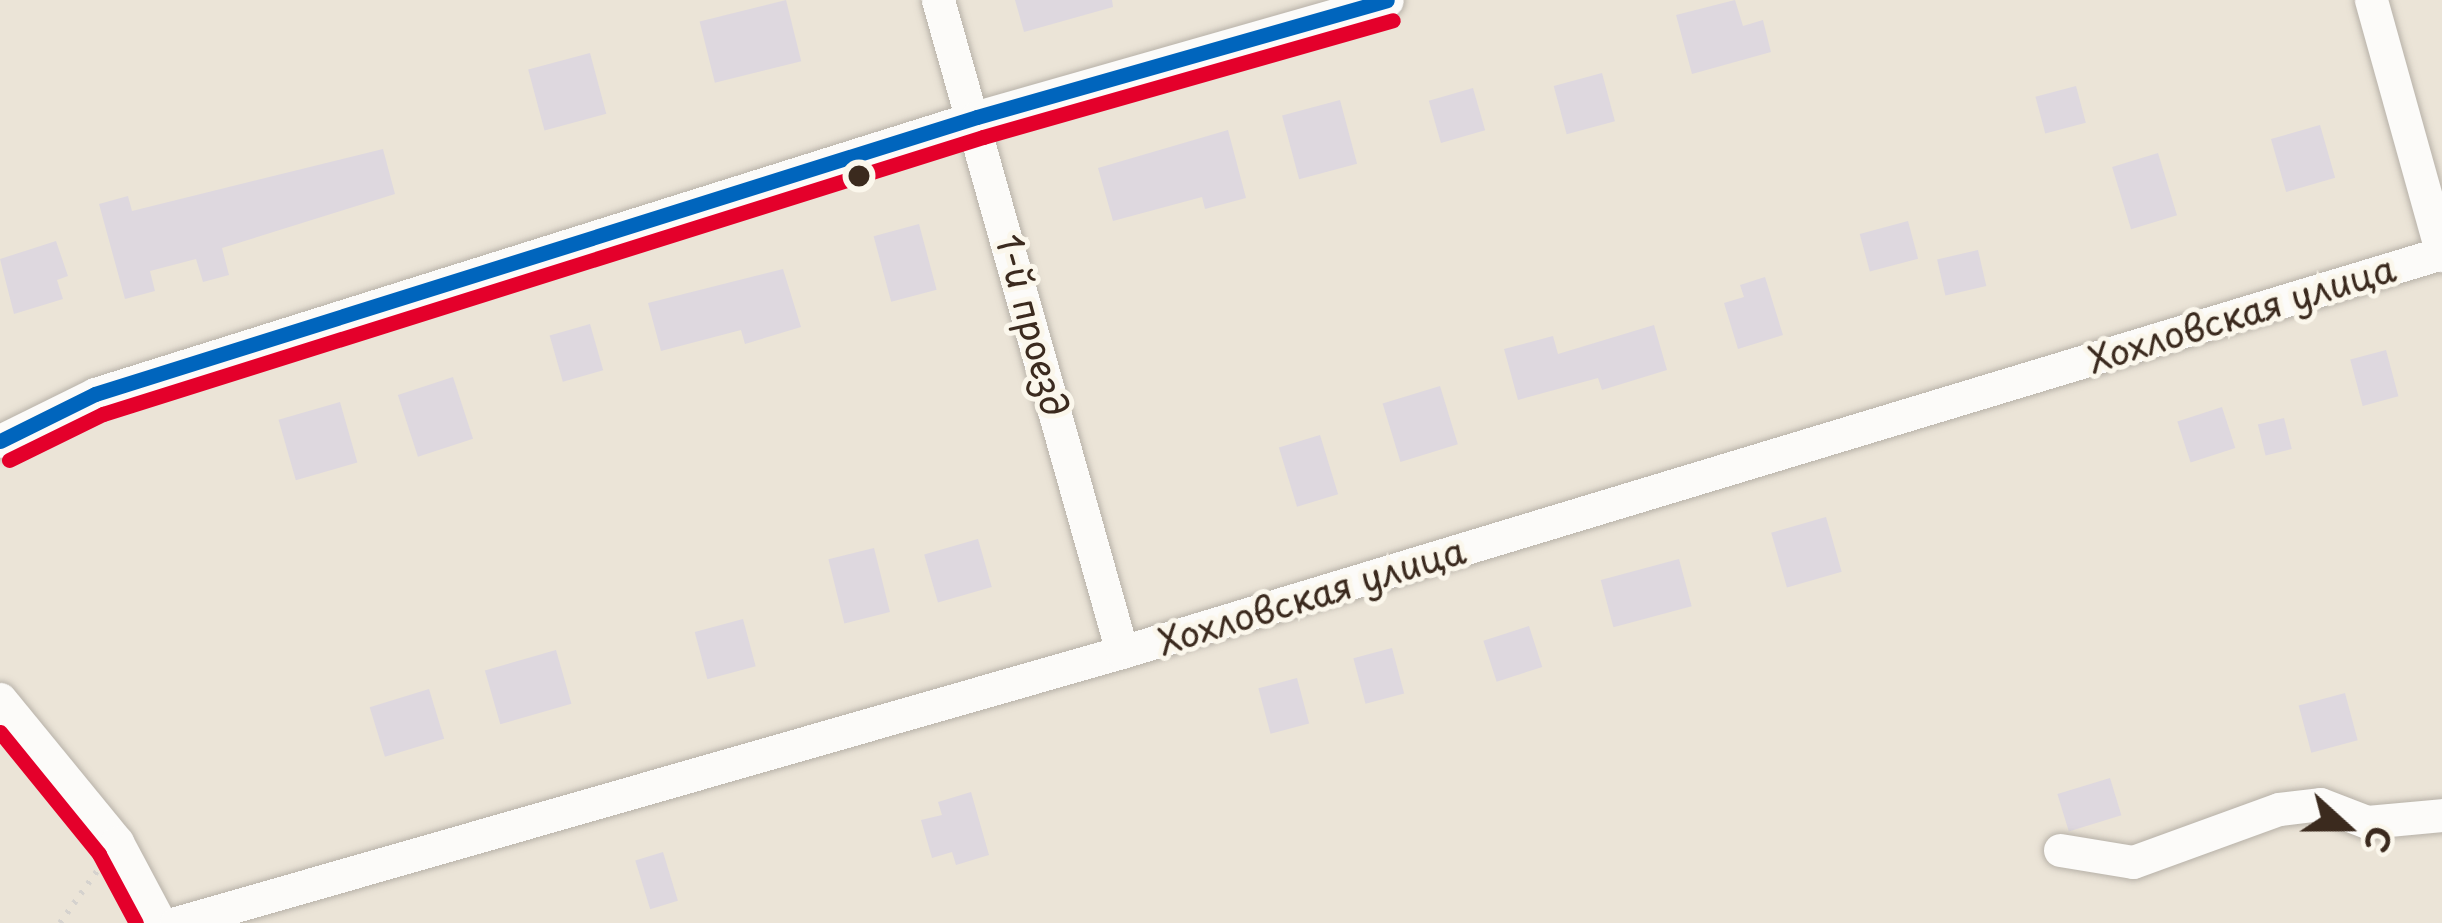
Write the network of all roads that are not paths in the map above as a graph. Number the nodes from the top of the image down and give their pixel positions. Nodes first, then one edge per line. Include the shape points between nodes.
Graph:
1 (938, 0) edge
2 (1387, 0) edge
3 (2371, 0) edge
4 (977, 117) junction
5 (2442, 253) edge
6 (0, 441) edge
7 (1122, 652) junction
8 (0, 699) edge
9 (2442, 814) edge
10 (2060, 850) dead end
11 (160, 923) edge
12 (176, 923) edge

1 - 4 street, 1-й проезд
2 - 4 street
3 - 5 street
4 - 6 street via 95,394
4 - 7 street, 1-й проезд
5 - 7 street, Хохловская улица
7 - 12 street, Хохловская улица
8 - 11 street via 117,842
9 - 10 street via 2367,822 2320,804 2279,809 2133,862

